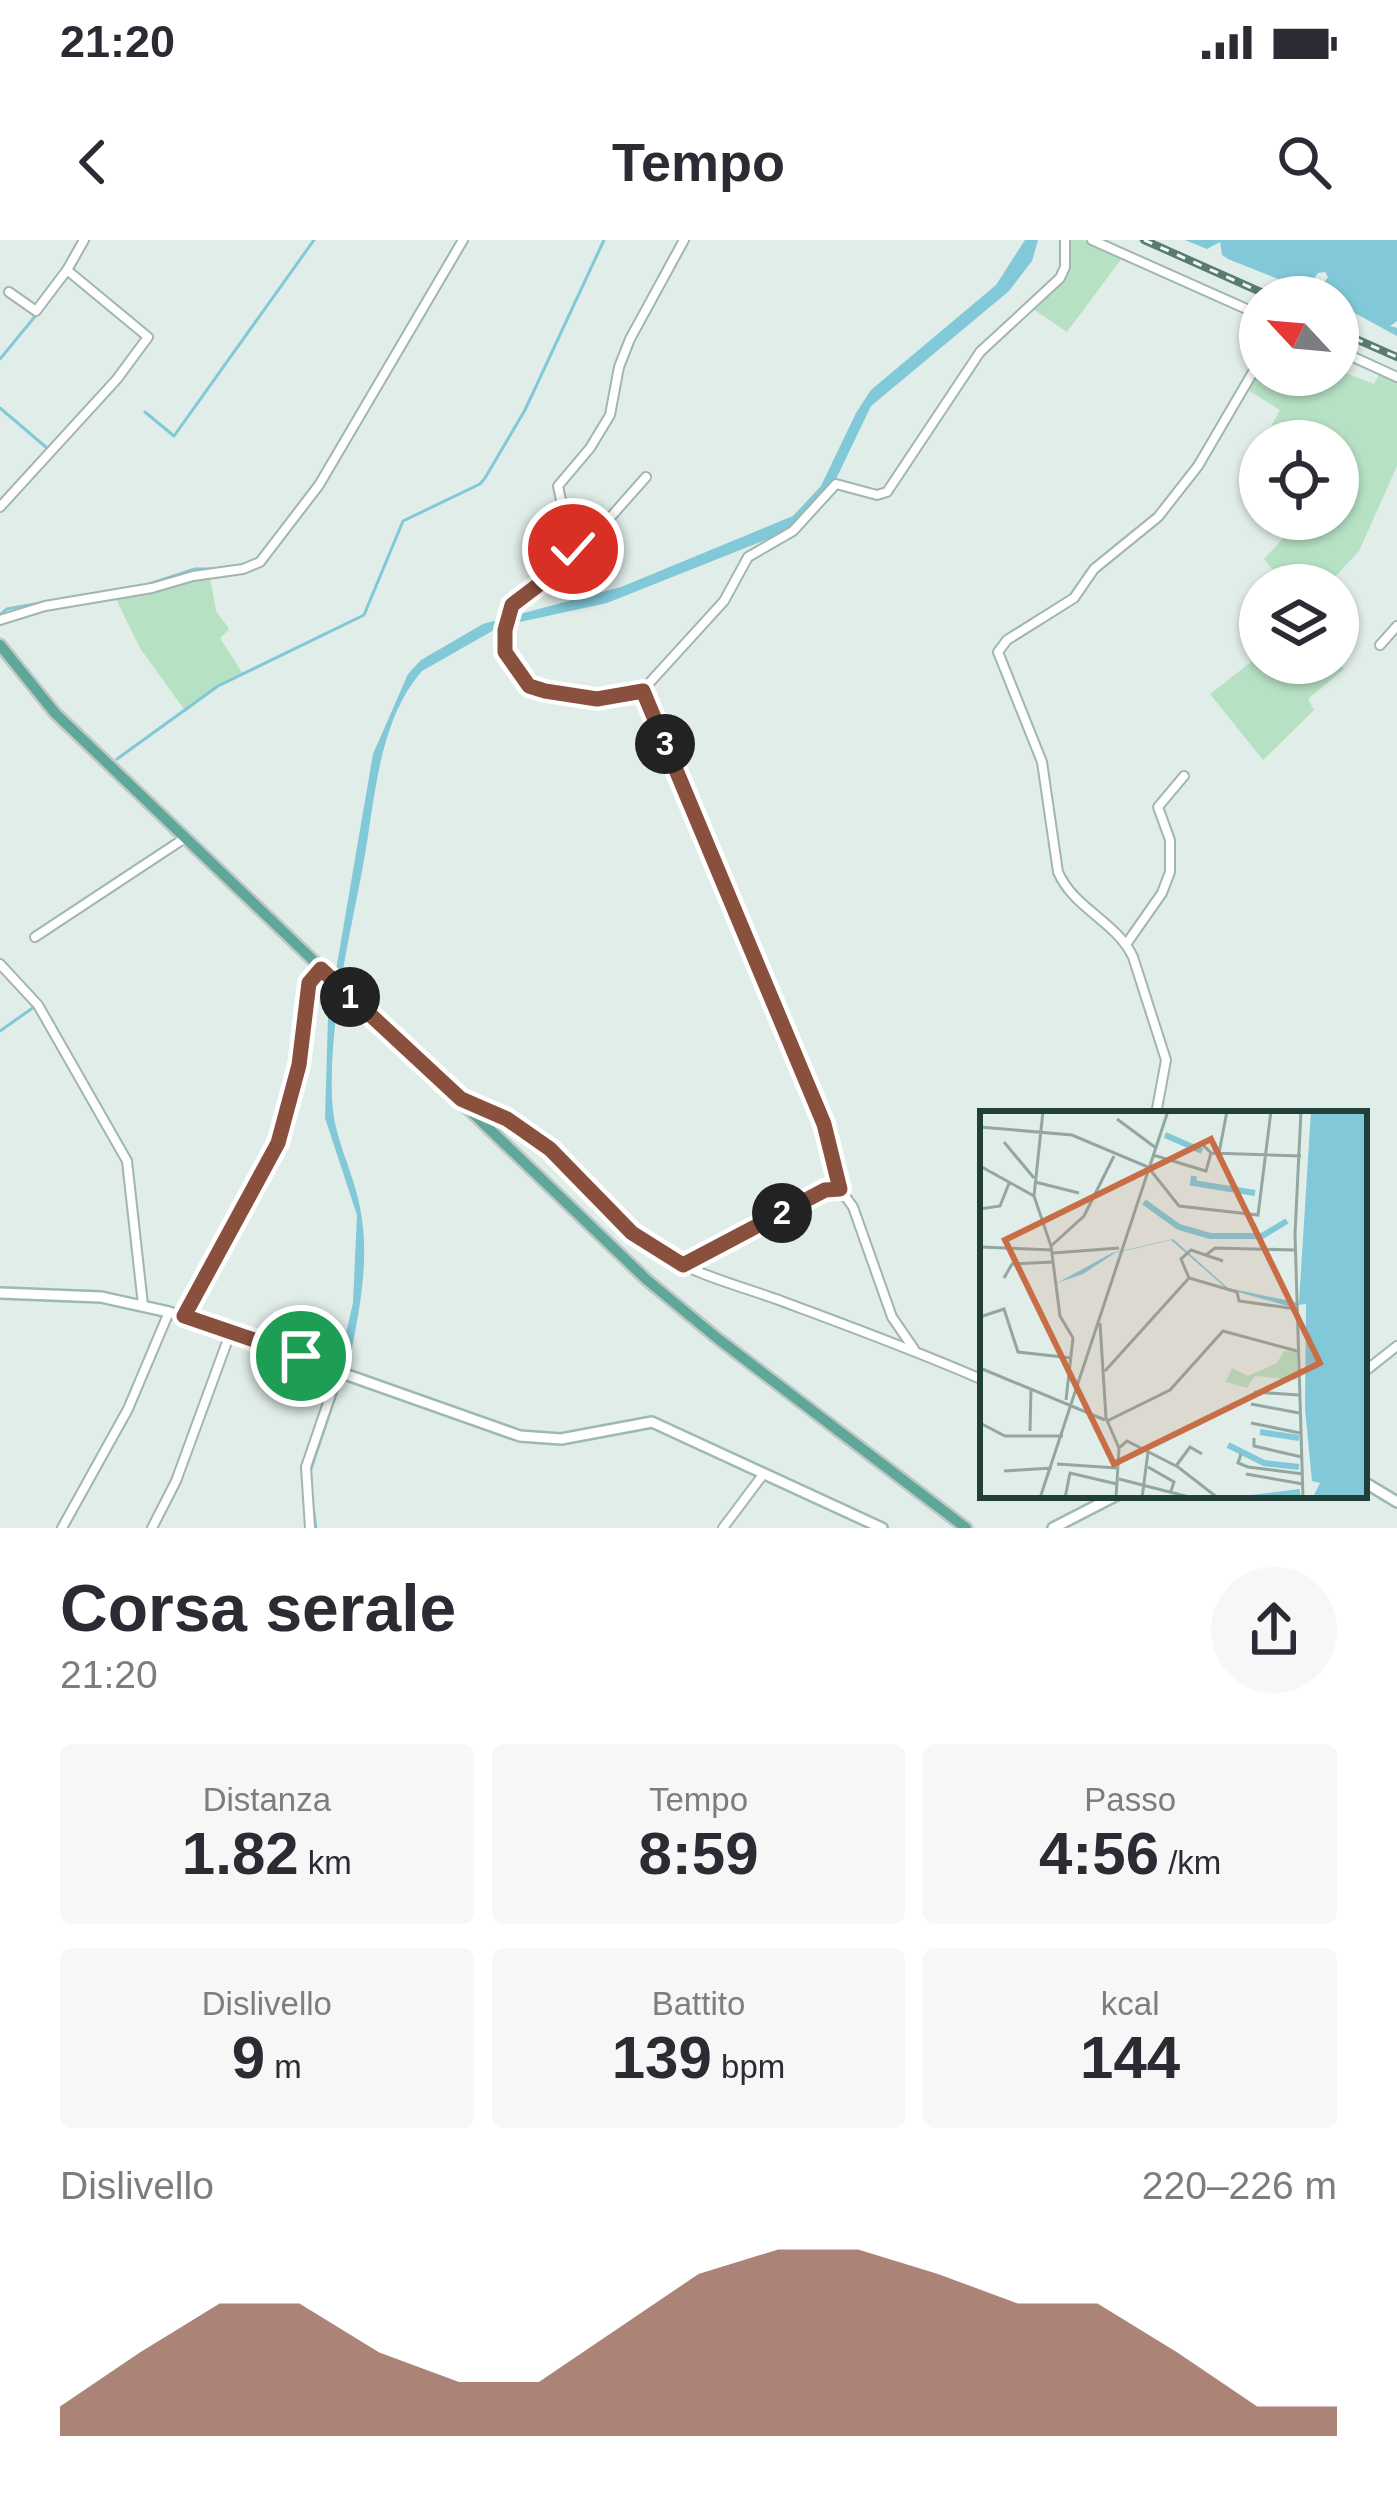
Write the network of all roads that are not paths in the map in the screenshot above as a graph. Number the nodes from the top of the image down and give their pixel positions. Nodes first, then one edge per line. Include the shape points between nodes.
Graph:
1 (84, 240) edge
2 (463, 240) edge
3 (684, 240) edge
4 (1065, 240) edge
5 (1092, 240) edge
6 (67, 270) junction
7 (9, 292) dead end
8 (1239, 306) edge
9 (1359, 360) edge
10 (1397, 377) edge
11 (1239, 396) edge
12 (646, 477) dead end
13 (0, 507) edge
14 (573, 549) junction
15 (0, 620) edge
16 (1397, 626) edge
17 (0, 645) edge
18 (1380, 645) dead end
19 (643, 691) junction
20 (1184, 776) dead end
21 (185, 838) junction
22 (35, 937) dead end
23 (1126, 943) junction
24 (0, 964) edge
25 (322, 970) junction
26 (461, 1099) junction
27 (1157, 1111) edge
28 (840, 1189) junction
29 (683, 1265) junction
30 (0, 1293) edge
31 (143, 1305) junction
32 (169, 1312) junction
33 (184, 1316) junction
34 (231, 1331) junction
35 (1397, 1346) edge
36 (914, 1349) junction
37 (301, 1356) junction
38 (1367, 1370) edge
39 (980, 1379) edge
40 (762, 1476) junction
41 (1367, 1484) edge
42 (1111, 1498) edge
43 (1397, 1502) edge
44 (62, 1528) edge
45 (152, 1528) edge
46 (310, 1528) edge
47 (723, 1528) edge
48 (882, 1528) edge
49 (966, 1528) edge
50 (1052, 1528) edge

1 - 6 street
2 - 15 street via 323,479 260,562
3 - 14 street via 630,339 610,415 558,486 556,531
4 - 19 street via 1060,278 980,352 887,492 836,484 793,531 748,557 724,601
5 - 8 street
6 - 7 street via 38,310
6 - 13 street via 147,339
9 - 10 street
11 - 23 street via 1168,506 1094,568 1074,598 998,652 1042,762 1058,872
12 - 14 street
14 - 19 street via 508,612 505,652 529,686 597,699
16 - 18 street
17 - 21 main road via 43,699
19 - 28 street via 824,1124
20 - 23 street via 1157,807 1170,840 1168,881
21 - 22 street
21 - 25 main road
23 - 27 street via 1166,1060
24 - 31 street via 38,1004 127,1161
25 - 26 main road
25 - 33 street via 309,983 278,1143
26 - 29 street via 550,1149 632,1233
26 - 49 main road via 672,1301
28 - 29 street
28 - 36 street via 892,1317
29 - 36 street
30 - 31 street
31 - 32 street
32 - 33 street
32 - 44 street
33 - 34 street
34 - 37 street
34 - 45 street
35 - 38 street
36 - 39 street
37 - 40 street via 520,1436 560,1439 652,1422
37 - 46 street via 333,1388 306,1467
40 - 47 street
40 - 48 street
41 - 43 street
42 - 50 street

